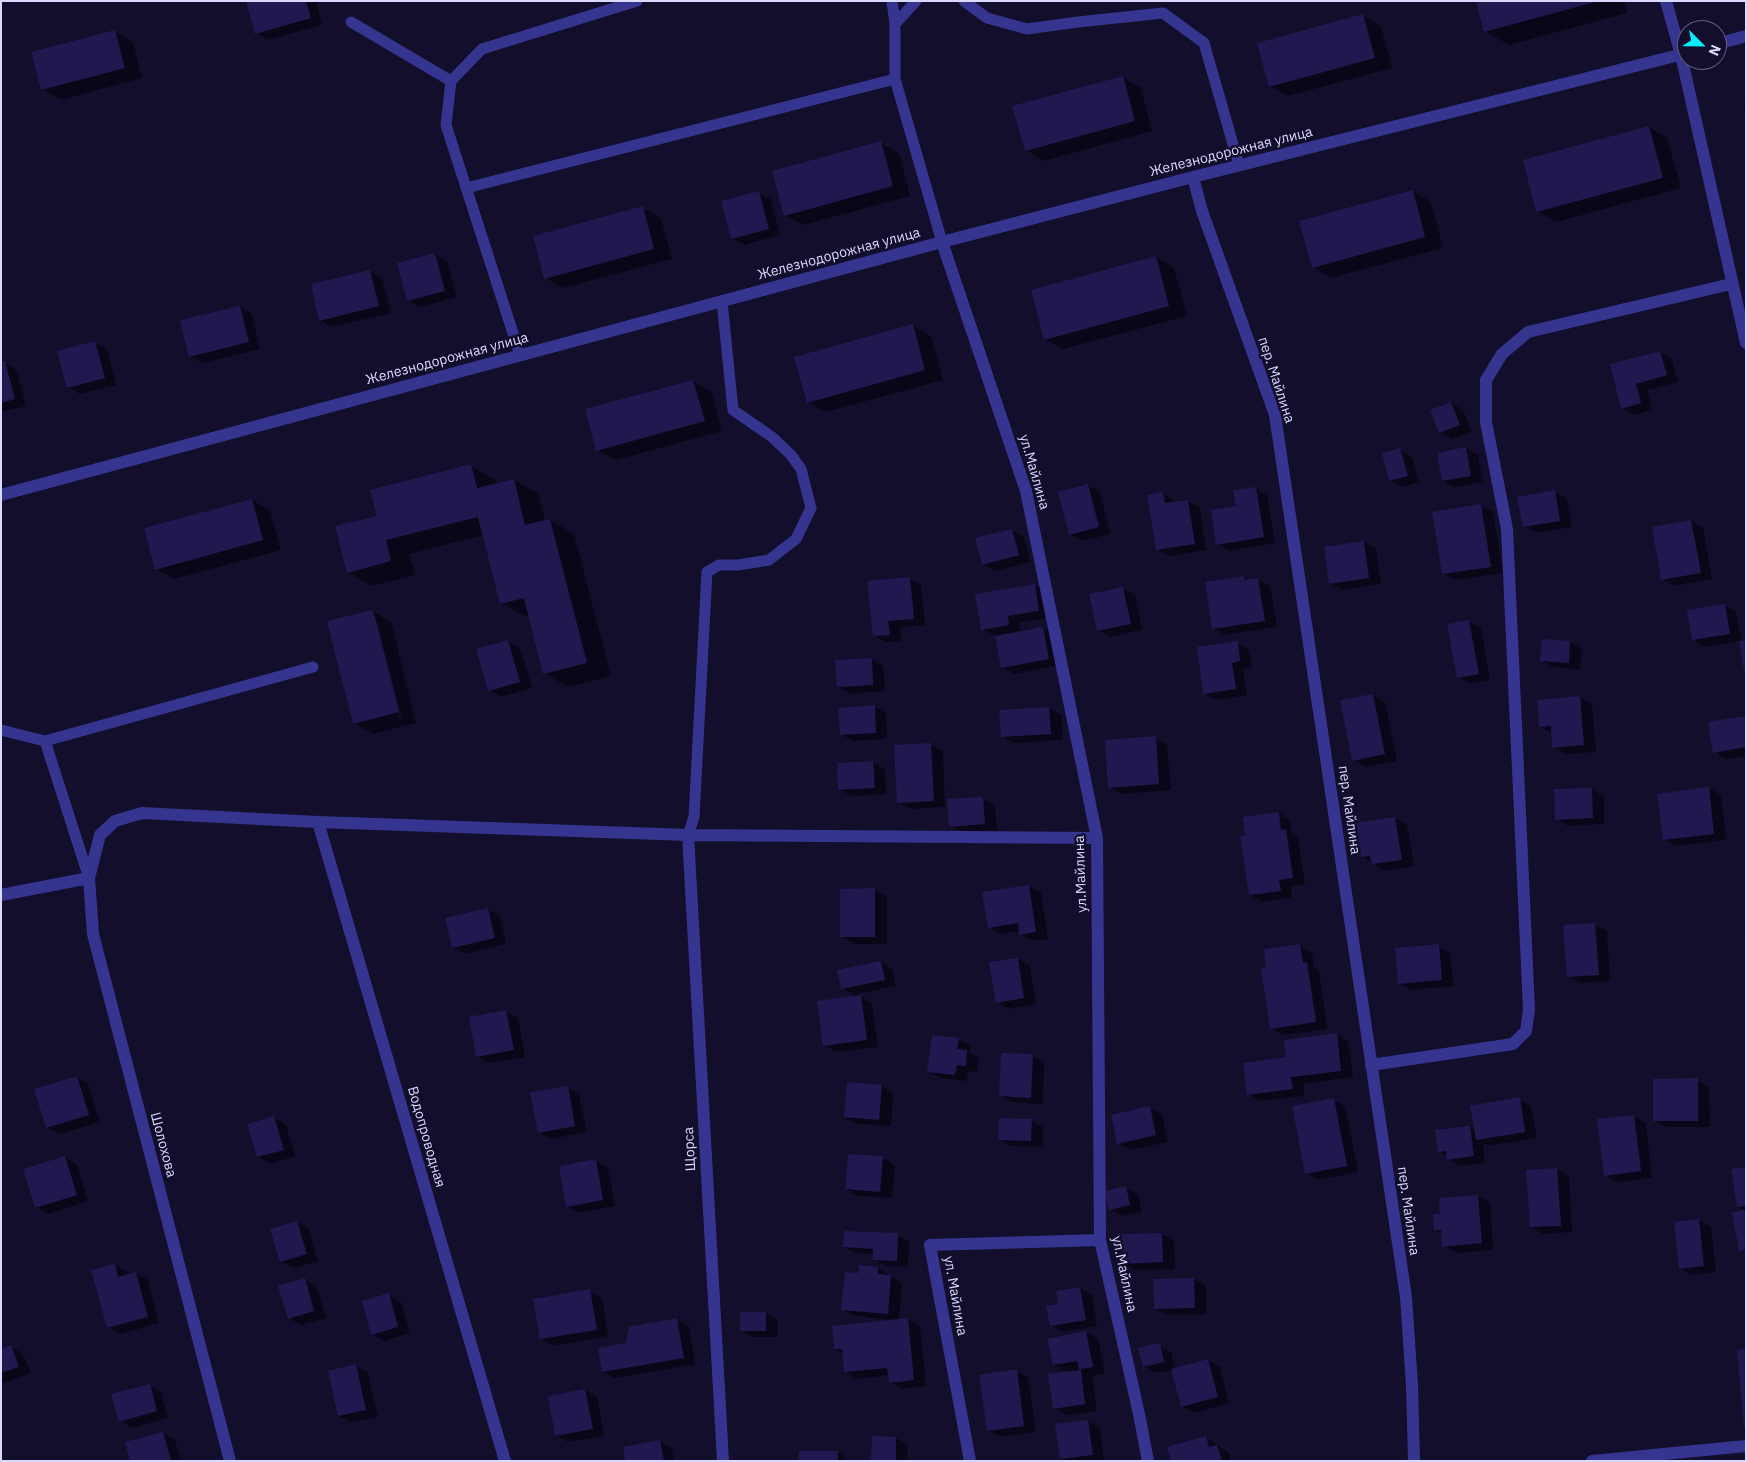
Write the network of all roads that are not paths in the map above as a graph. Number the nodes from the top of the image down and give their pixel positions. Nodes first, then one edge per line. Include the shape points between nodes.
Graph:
1 (637, 1) edge
2 (892, 1) edge
3 (916, 1) edge
4 (964, 1) edge
5 (1666, 1) edge
6 (351, 22) dead end
7 (895, 24) junction
8 (1677, 33) edge
9 (1746, 36) edge
10 (1727, 41) edge
11 (1677, 56) edge
12 (1687, 70) edge
13 (895, 79) junction
14 (451, 81) junction
15 (1239, 165) junction
16 (1194, 177) junction
17 (466, 188) junction
18 (942, 242) junction
19 (1731, 284) junction
20 (722, 301) junction
21 (1746, 343) edge
22 (520, 355) junction
23 (1, 495) edge
24 (312, 666) dead end
25 (1, 730) edge
26 (45, 741) junction
27 (318, 822) junction
28 (688, 835) junction
29 (1097, 838) junction
30 (89, 878) junction
31 (1, 895) edge
32 (1372, 1065) junction
33 (1100, 1240) junction
34 (1746, 1446) edge
35 (230, 1461) edge
36 (505, 1461) edge
37 (723, 1461) edge
38 (970, 1461) edge
39 (1148, 1461) edge
40 (1414, 1461) edge
41 (1592, 1461) edge

1 - 14 lane via 482,49
2 - 7 lane
3 - 7 lane
4 - 15 lane via 987,18 1027,30 1163,13 1204,43
5 - 8 street
6 - 14 lane
7 - 13 lane
9 - 10 street
11 - 15 street, Железнодорожная улица
12 - 19 street
13 - 17 lane
13 - 18 lane
14 - 17 lane via 446,125
15 - 16 street, Железнодорожная улица
16 - 18 street, Железнодорожная улица
16 - 32 street, пер. Майлина via 1202,212 1275,415
17 - 22 lane
18 - 20 street, Железнодорожная улица
18 - 29 street, ул.Майлина via 1026,491
19 - 21 street
19 - 32 street via 1528,332 1502,354 1486,380 1486,422 1507,529 1529,1010 1526,1031 1513,1044
20 - 22 street, Железнодорожная улица
20 - 28 lane via 733,410 772,437 791,455 801,469 811,508 796,539 769,560 720,565 707,572 694,817
22 - 23 street, Железнодорожная улица
24 - 26 lane
25 - 26 lane
26 - 30 lane
27 - 28 street
27 - 30 street, Шолохова via 142,813 115,821 100,835
27 - 36 street, Водопроводная
28 - 29 street
28 - 37 street, Щорса
29 - 33 street, ул.Майлина
30 - 31 street
30 - 35 street, Шолохова via 93,934
32 - 40 street, пер. Майлина via 1406,1297
33 - 38 street, ул. Майлина via 930,1245
33 - 39 street, ул.Майлина
34 - 41 street

